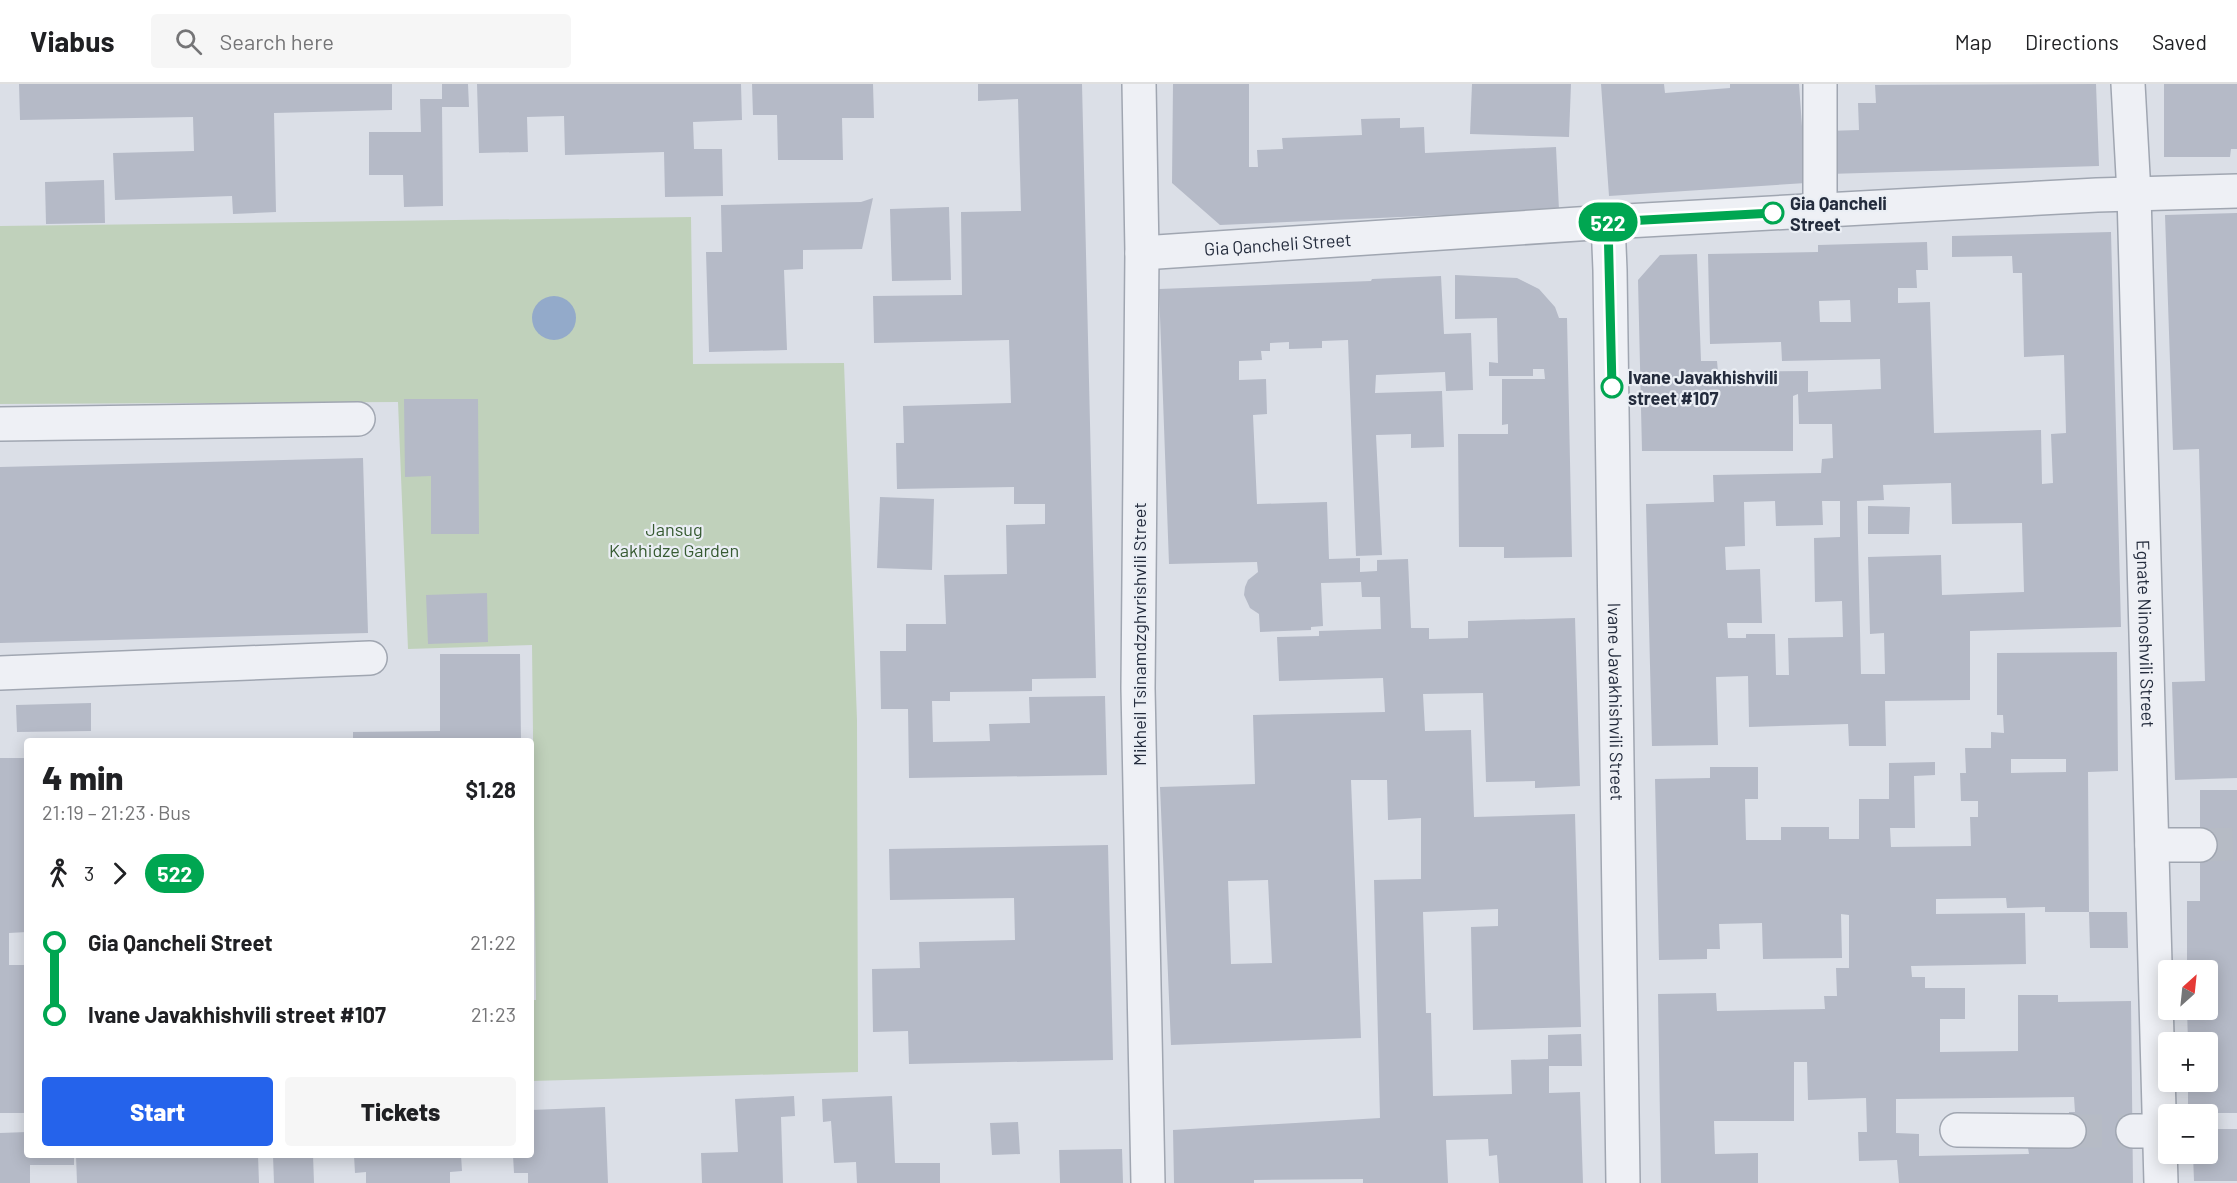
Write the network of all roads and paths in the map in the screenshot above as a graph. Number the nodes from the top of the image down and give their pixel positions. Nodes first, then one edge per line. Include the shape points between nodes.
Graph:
1 (1139, 84) edge
2 (1820, 84) edge
3 (2128, 84) edge
4 (2237, 191) edge
5 (2134, 194) junction
6 (1820, 211) junction
7 (1608, 222) junction
8 (1142, 254) junction
9 (358, 419) dead end
10 (0, 424) edge
11 (370, 658) dead end
12 (0, 673) edge
13 (2200, 844) tunnel mouth
14 (2152, 845) junction
15 (1957, 1130) dead end
16 (2069, 1131) tunnel mouth
17 (1148, 1183) edge
18 (1623, 1183) edge
19 (2161, 1183) edge

1 - 8 street, Mikheil Tsinamdzghvrishvili Street
2 - 6 street
3 - 5 street, Egnate Ninoshvili Street
4 - 5 street, Gia Qancheli Street
5 - 6 street, Gia Qancheli Street
5 - 14 street, Egnate Ninoshvili Street
6 - 7 street, Gia Qancheli Street
7 - 8 street, Gia Qancheli Street
7 - 18 street, Ivane Javakhishvili Street
8 - 17 street, Mikheil Tsinamdzghvrishvili Street via 1138,688
9 - 10 street
11 - 12 street
13 - 14 street
14 - 19 street, Egnate Ninoshvili Street via 2146,1131
15 - 16 street

